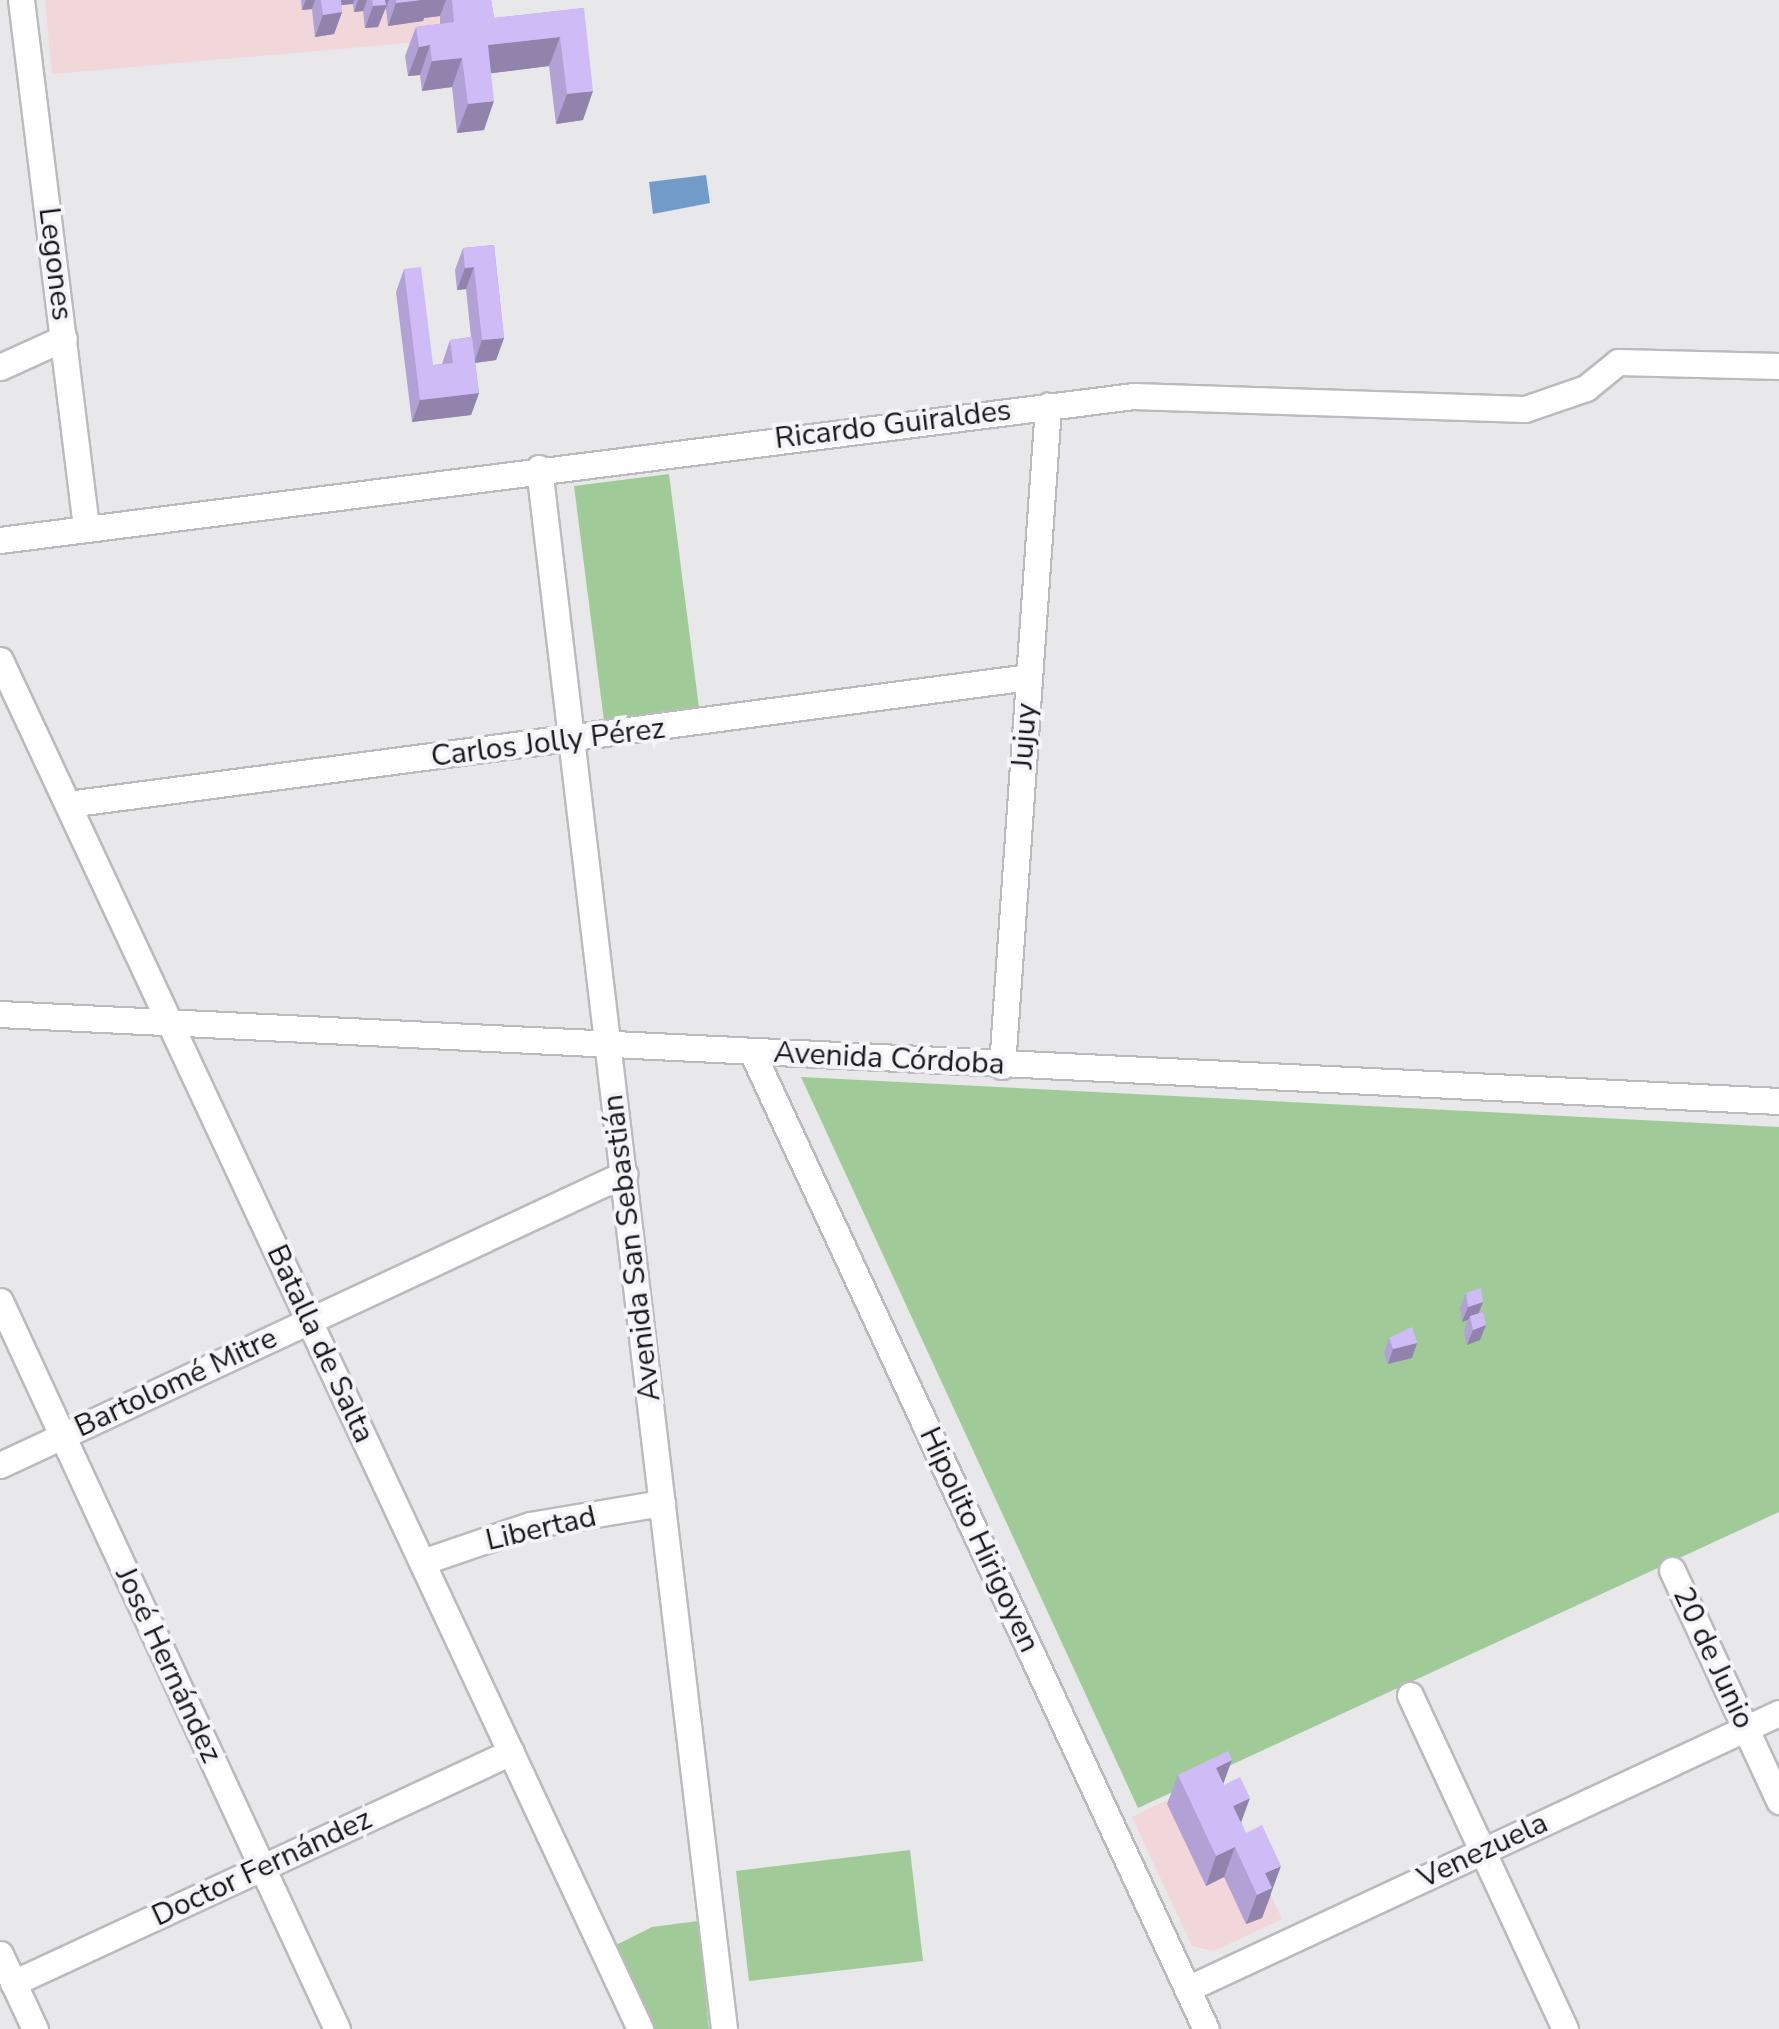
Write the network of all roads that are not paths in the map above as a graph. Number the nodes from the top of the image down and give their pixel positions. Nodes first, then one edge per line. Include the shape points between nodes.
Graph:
1 (21, 0) edge
2 (64, 338) junction
3 (1779, 366) edge
4 (0, 367) edge
5 (1048, 406) junction
6 (539, 468) junction
7 (86, 528) junction
8 (0, 540) edge
9 (0, 660) edge
10 (1029, 677) junction
11 (572, 741) junction
12 (68, 804) junction
13 (0, 1014) edge
14 (171, 1025) junction
15 (608, 1045) junction
16 (752, 1052) junction
17 (1002, 1066) junction
18 (1779, 1100) edge
19 (624, 1174) junction
20 (0, 1301) edge
21 (309, 1322) junction
22 (63, 1436) junction
23 (0, 1465) edge
24 (662, 1504) junction
25 (422, 1562) junction
26 (1672, 1570) dead end
27 (1410, 1695) dead end
28 (1779, 1713) edge
29 (1746, 1728) junction
30 (510, 1752) junction
31 (1779, 1801) edge
32 (1482, 1851) junction
33 (263, 1869) junction
34 (0, 1954) edge
35 (13, 1982) junction
36 (1187, 1989) junction
37 (35, 2029) edge
38 (337, 2029) edge
39 (640, 2029) edge
40 (724, 2029) edge
41 (1206, 2029) edge
42 (1565, 2029) edge

1 - 2 street, Legones
2 - 4 street
2 - 7 street, Legones
3 - 5 street, Ricardo Guiraldes via 1618,362 1586,388 1525,409 1133,396
5 - 6 street, Ricardo Guiraldes
5 - 10 street, Jujuy
6 - 7 street, Ricardo Guiraldes
6 - 11 street, Avenida San Sebastián
7 - 8 street, Ricardo Guiraldes
9 - 12 street, Batalla de Salta
10 - 11 street, Carlos Jolly Pérez
10 - 17 street, Jujuy
11 - 12 street, Carlos Jolly Pérez
11 - 15 street, Avenida San Sebastián
12 - 14 street, Batalla de Salta
13 - 14 street, Avenida Córdoba
14 - 15 street, Avenida Córdoba
14 - 21 street, Batalla de Salta
15 - 16 street, Avenida Córdoba
15 - 19 street, Avenida San Sebastián
16 - 17 street, Avenida Córdoba
16 - 36 street, Hipolito Hirigoyen
17 - 18 street, Avenida Córdoba
19 - 21 street, Bartolomé Mitre
19 - 24 street, Avenida San Sebastián
20 - 22 street, José Hernández
21 - 22 street, Bartolomé Mitre
21 - 25 street, Batalla de Salta
22 - 23 street, Bartolomé Mitre
22 - 33 street, José Hernández
24 - 25 street, Libertad via 530,1526
24 - 40 street, Avenida San Sebastián
25 - 30 street, Batalla de Salta
26 - 29 street, 20 de Junio
27 - 32 street
28 - 29 street, Venezuela
29 - 31 street, 20 de Junio
29 - 32 street, Venezuela
30 - 33 street, Doctor Fernández
30 - 39 street, Batalla de Salta
32 - 36 street, Venezuela
32 - 42 street
33 - 35 street, Doctor Fernández
33 - 38 street, José Hernández
34 - 35 street
35 - 37 street
36 - 41 street, Hipolito Hirigoyen

